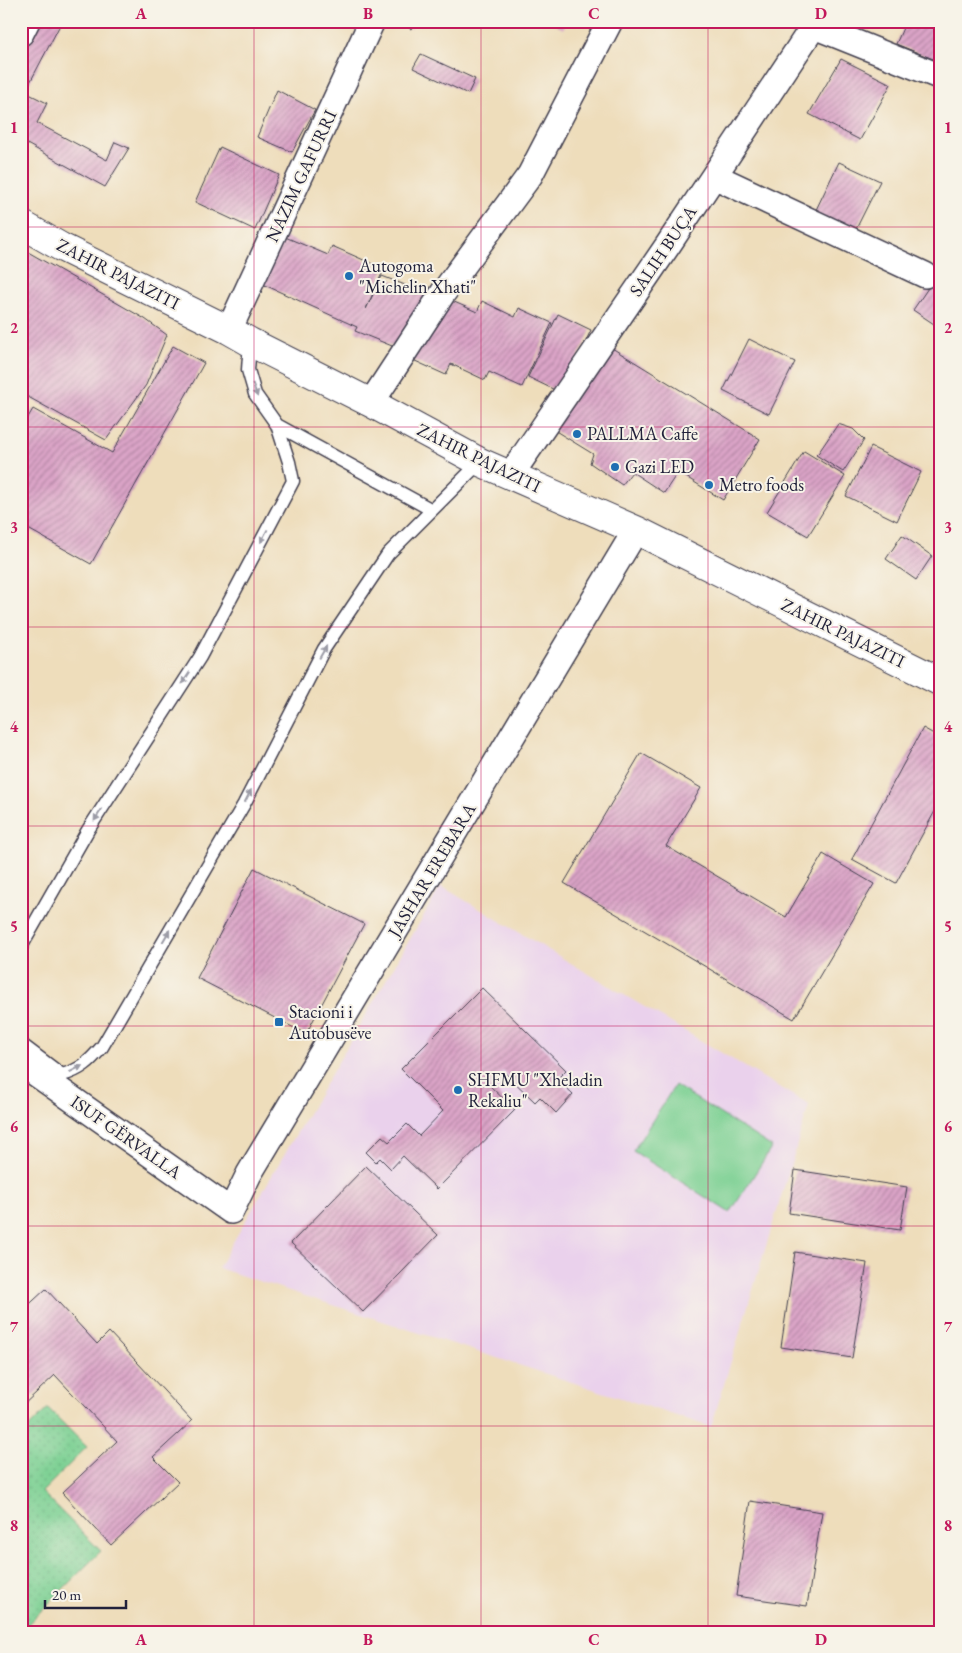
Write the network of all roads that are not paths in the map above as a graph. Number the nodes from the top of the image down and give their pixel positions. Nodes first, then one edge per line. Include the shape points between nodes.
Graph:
1 (27, 21) edge
2 (372, 21) edge
3 (610, 21) edge
4 (816, 24) edge
5 (21, 33) edge
6 (941, 77) edge
7 (714, 176) junction
8 (21, 224) edge
9 (925, 275) dead end
10 (240, 336) junction
11 (371, 403) junction
12 (277, 425) junction
13 (480, 462) junction
14 (510, 476) junction
15 (432, 510) junction
16 (636, 530) junction
17 (941, 682) edge
18 (21, 947) edge
19 (21, 1044) edge
20 (21, 1063) edge
21 (232, 1211) joint

1 - 5 street
2 - 10 street, NAZIM GAFURRI
3 - 11 street via 530,175 443,293
4 - 6 street, SALIH BUÇA
4 - 7 street, SALIH BUÇA
7 - 9 street
7 - 14 street, SALIH BUÇA
8 - 10 main road, ZAHIR PAJAZITI
10 - 11 main road, ZAHIR PAJAZITI
10 -> 12 lane via 255,394
11 - 13 main road, ZAHIR PAJAZITI
12 - 15 lane
12 -> 18 lane via 293,481 200,657 88,830
13 - 14 main road, ZAHIR PAJAZITI
13 - 15 lane
14 - 16 main road, ZAHIR PAJAZITI
19 -> 15 lane via 62,1074 75,1071 102,1047 244,804 324,649 388,554
16 - 17 main road, ZAHIR PAJAZITI
16 - 21 street, JASHAR EREBARA via 249,1174
20 - 21 street, ISUF GËRVALLA

